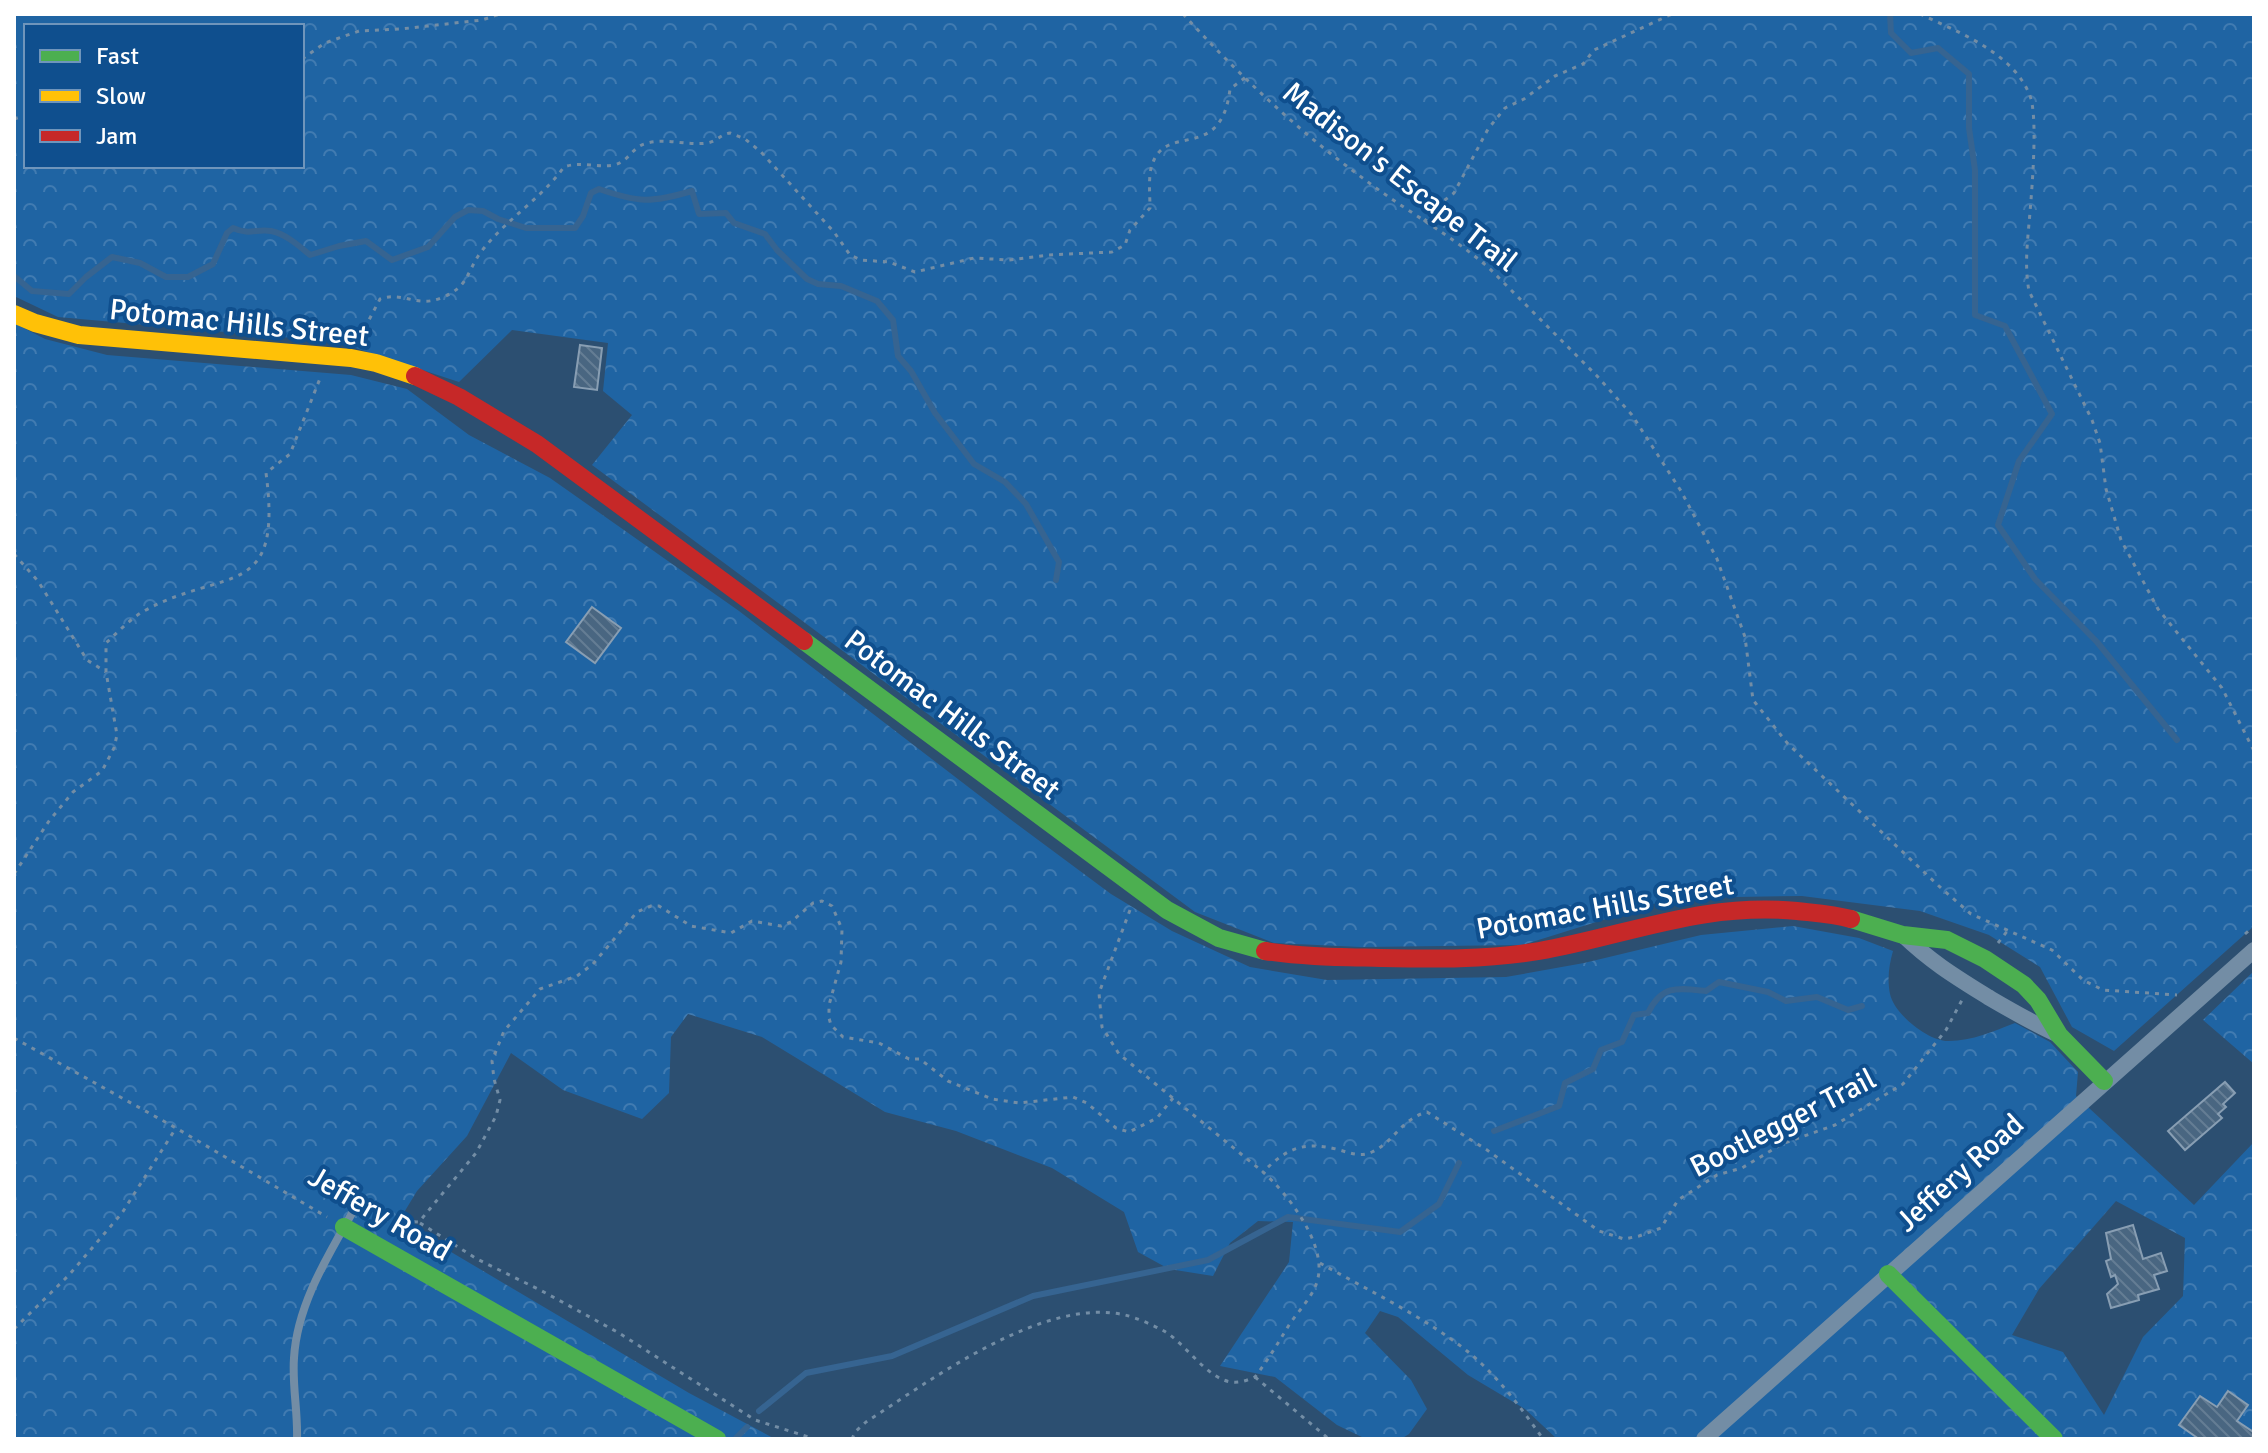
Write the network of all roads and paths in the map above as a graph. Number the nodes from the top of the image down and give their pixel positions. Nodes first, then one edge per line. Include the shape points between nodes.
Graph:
1 (500, 14) edge
2 (1183, 14) edge
3 (1672, 14) edge
4 (1920, 14) edge
5 (304, 58) edge
6 (1246, 77) junction
7 (1424, 222) junction
8 (14, 314) edge
9 (343, 358) junction
10 (14, 554) edge
11 (106, 672) junction
12 (2254, 751) edge
13 (14, 874) edge
14 (1138, 888) junction
15 (2254, 926) edge
16 (2246, 933) dead end
17 (1903, 935) junction
18 (2254, 950) edge
19 (1969, 986) junction
20 (2177, 995) dead end
21 (2059, 1035) junction
22 (14, 1038) edge
23 (2104, 1081) junction
24 (1173, 1098) junction
25 (176, 1128) junction
26 (1263, 1172) junction
27 (355, 1208) dead end
28 (419, 1222) junction
29 (346, 1224) junction
30 (1319, 1263) junction
31 (1888, 1274) junction
32 (14, 1329) edge
33 (1255, 1377) junction
34 (297, 1439) edge
35 (717, 1439) edge
36 (815, 1439) edge
37 (851, 1439) edge
38 (1329, 1439) edge
39 (1543, 1439) edge
40 (1704, 1439) edge
41 (2054, 1439) edge

1 - 5 path via 468,22 359,31 325,43
2 - 6 path, Madison's Escape Trail
3 - 7 path via 1594,50 1583,64 1505,108 1454,193
4 - 12 path via 1997,55 2031,97 2032,187 2025,270 2029,291 2092,420 2121,540 2158,609 2222,688
6 - 7 path, Madison's Escape Trail via 1322,146
6 - 9 path via 1230,89 1216,129 1161,150 1151,166 1150,208 1130,230 1125,245 1112,252 974,258 915,272 889,262 861,260 850,255 745,139 730,133 710,143 654,142 640,145 619,164 564,167 480,253 467,281 424,303 392,295 380,299
7 - 20 path, Madison's Escape Trail via 1489,268 1632,415 1717,559 1745,637 1753,700 1788,744 1971,914 2052,950 2083,980 2103,990
8 - 9 street, Potomac Hills Street via 88,336
9 - 11 path via 321,374 290,454 266,473 269,535 256,564 229,582 142,612 106,643
9 - 14 street, Potomac Hills Street via 417,378 524,435
10 - 11 path via 38,581 87,660
11 - 13 path via 117,735 114,748 102,771 73,792 49,821
14 - 17 street, Potomac Hills Street via 1187,923 1219,938 1297,956 1469,960 1540,951 1732,909 1837,915
14 - 24 path via 1099,993 1102,1027 1119,1054
15 - 16 path
17 - 19 street, Potomac Hills Street
17 - 21 street, Potomac Hills Street via 1947,940 1985,959 2031,992
18 - 23 street, Jeffery Road
19 - 21 street, Potomac Hills Street
19 - 26 path, Bootlegger Trail via 1946,1030 1903,1084 1835,1125 1717,1175 1678,1200 1661,1228 1639,1236 1624,1239 1599,1231 1427,1112 1412,1116 1373,1151 1355,1155 1306,1146 1284,1152
21 - 23 street, Potomac Hills Street
22 - 25 path, Jeffery Road
23 - 31 street, Jeffery Road
24 - 26 path
24 - 28 path via 1157,1118 1129,1132 1073,1097 1019,1103 992,1099 948,1081 920,1059 879,1043 843,1037 831,1025 829,1005 841,962 842,929 832,906 822,901 781,926 752,921 731,933 691,926 651,906 637,912 577,976 540,989 504,1031 492,1061 500,1100 496,1116 476,1153
25 - 29 path, Jeffery Road
25 - 32 path via 122,1213
26 - 30 path via 1298,1213
27 - 29 lane
28 - 29 path via 373,1219
28 - 36 path via 477,1259 619,1333 755,1420
29 - 34 lane via 301,1318 294,1353
29 - 35 street, Jeffery Road
30 - 33 path via 1313,1294
30 - 39 path via 1468,1352
31 - 40 street, Jeffery Road
31 - 41 street
33 - 37 path via 1230,1382 1216,1376 1164,1331 1127,1315 1069,1315 968,1357 866,1422
33 - 38 path

